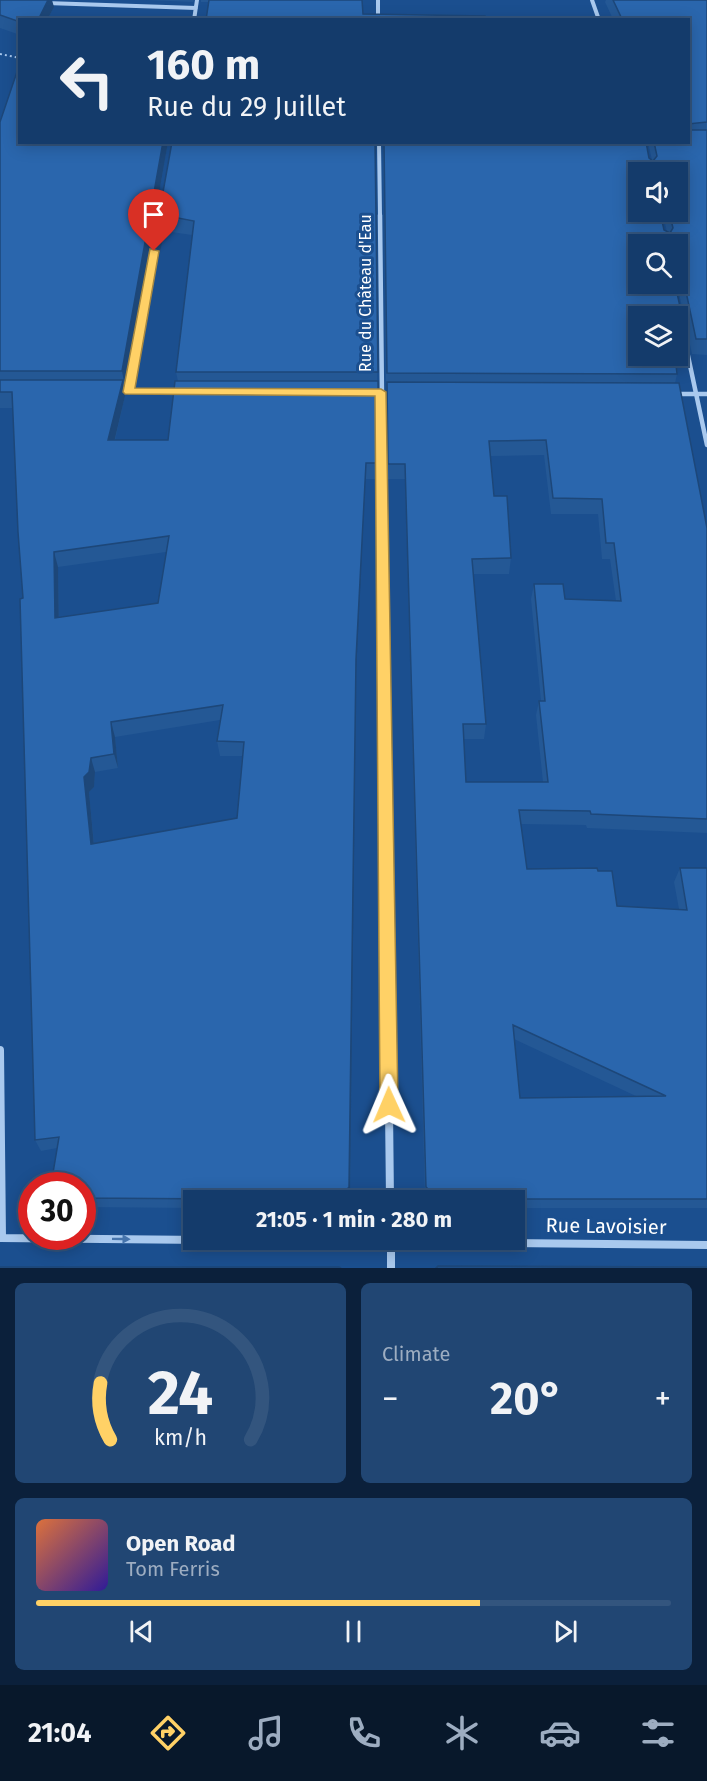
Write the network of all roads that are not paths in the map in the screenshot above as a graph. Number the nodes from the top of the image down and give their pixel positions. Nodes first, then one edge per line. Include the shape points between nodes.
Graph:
1 (197, 0) edge
2 (378, 0) edge
3 (592, 0) edge
4 (78, 2) edge
5 (44, 3) edge
6 (196, 8) junction
7 (194, 18) edge
8 (378, 18) edge
9 (598, 18) edge
10 (379, 144) edge
11 (152, 262) edge
12 (688, 355) edge
13 (106, 391) edge
14 (129, 392) junction
15 (189, 392) edge
16 (381, 392) junction
17 (392, 392) edge
18 (673, 394) edge
19 (696, 394) junction
20 (707, 394) edge
21 (707, 446) edge
22 (0, 1050) edge
23 (390, 1190) edge
24 (1, 1238) edge
25 (183, 1239) edge
26 (525, 1242) edge
27 (707, 1245) edge
28 (391, 1250) edge
29 (391, 1268) edge

1 - 6 street
2 - 8 street
3 - 9 street
4 - 5 street
4 - 6 street
6 - 7 street
10 - 16 street, Rue du Château d'Eau
11 - 14 street
12 - 19 street
13 - 14 street
14 - 15 street
16 - 17 street
16 - 23 street, Rue du Château d'Eau
18 - 19 street
19 - 20 street
19 - 21 street
22 - 24 street
24 -> 25 street, Rue Lavoisier
26 - 27 street, Rue Lavoisier
28 - 29 street

